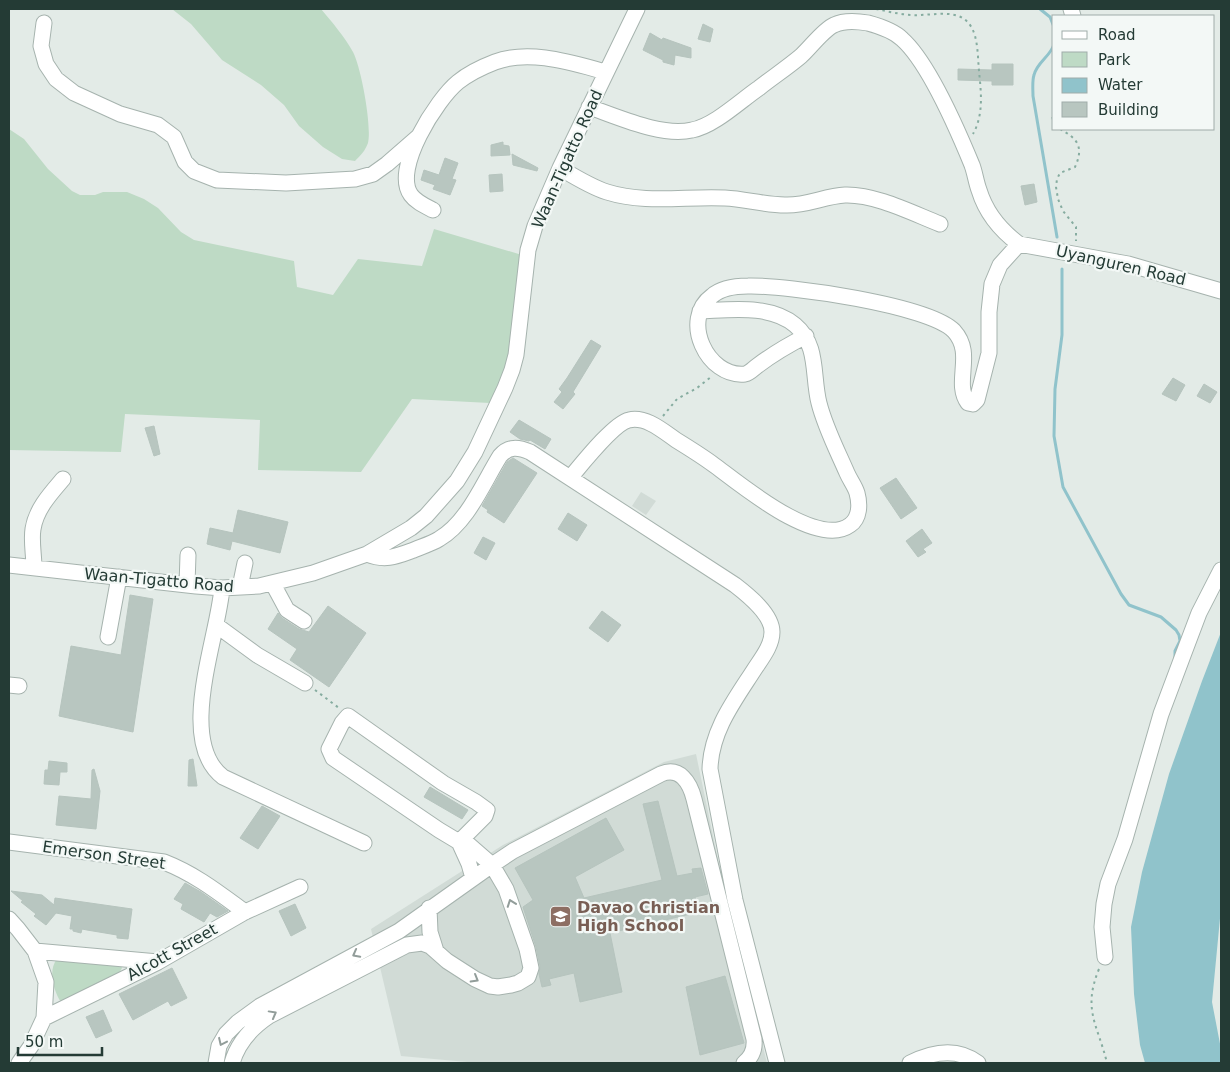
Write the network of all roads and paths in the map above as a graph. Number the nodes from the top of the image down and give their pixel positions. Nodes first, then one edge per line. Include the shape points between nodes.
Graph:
1 (637, 9) edge
2 (876, 9) edge
3 (44, 23) dead end
4 (606, 72) junction
5 (590, 107) junction
6 (1061, 130) edge
7 (418, 137) junction
8 (964, 147) junction
9 (560, 168) junction
10 (432, 210) dead end
11 (940, 224) dead end
12 (1019, 244) junction
13 (1074, 254) junction
14 (1221, 291) edge
15 (700, 311) junction
16 (806, 336) junction
17 (720, 368) junction
18 (656, 427) junction
19 (570, 478) junction
20 (63, 479) dead end
21 (367, 554) junction
22 (188, 555) dead end
23 (245, 563) dead end
24 (9, 565) edge
25 (34, 568) junction
26 (1221, 570) edge
27 (119, 577) junction
28 (273, 584) junction
29 (186, 585) junction
30 (240, 587) junction
31 (222, 588) junction
32 (304, 621) dead end
33 (216, 625) junction
34 (108, 637) dead end
35 (304, 684) joint
36 (348, 716) junction
37 (9, 842) edge
38 (364, 843) dead end
39 (460, 843) junction
40 (492, 865) junction
41 (472, 878) junction
42 (300, 887) dead end
43 (429, 908) junction
44 (245, 912) junction
45 (9, 919) edge
46 (399, 931) junction
47 (406, 945) junction
48 (35, 951) junction
49 (436, 951) junction
50 (1105, 957) joint
51 (158, 962) junction
52 (44, 1018) junction
53 (19, 1063) edge
54 (216, 1063) edge
55 (232, 1063) edge
56 (744, 1063) edge
57 (777, 1063) edge
58 (910, 1063) edge
59 (978, 1063) edge
60 (1107, 1063) edge

1 - 4 street, Waan-Tigatto Road
2 - 8 path via 922,15 946,12 956,15 971,27 977,49 981,109 974,132
3 - 7 street via 42,46 46,64 56,79 74,93 120,114 158,125 174,137 185,162 194,172 216,180 286,183 354,179 373,174
4 - 5 street, Waan-Tigatto Road
4 - 7 street via 568,61 541,58 496,61 459,81 446,94
5 - 8 street via 653,129 692,130 709,124 800,57 833,25 854,22 888,30 902,38 934,86
5 - 9 street, Waan-Tigatto Road
6 - 13 path via 1074,139 1080,154 1075,167 1060,172 1056,187 1064,211 1076,227
7 - 10 street via 407,172 407,186 410,195
8 - 12 street via 988,210 998,226
9 - 11 street via 606,192 624,196 727,198 786,205 846,195 898,207
9 - 21 street, Waan-Tigatto Road via 540,212 528,250 512,370 475,452 457,481 426,516 396,539
12 - 13 street, Uyanguren Road
12 - 15 street via 1000,265 992,284 989,353 977,400 973,404 968,403 962,389 965,355 961,341 953,330 916,312 842,297 747,286 713,294
13 - 14 street, Uyanguren Road via 1156,271
15 - 16 street via 766,312 786,319
15 - 17 street via 700,342 709,358
16 - 17 street via 771,355 748,374 735,374
16 - 18 street via 819,403 857,493 859,509 850,525 829,529 804,524 779,512
17 - 18 path via 706,382 677,399
18 - 19 street via 637,419 623,422
19 - 21 street via 530,452 513,447 500,456 472,503 448,533 398,556 386,559
19 - 57 street via 735,585 758,605 772,630 764,655 715,736 710,770 735,900
20 - 25 street via 45,501 35,521
21 - 28 street, Waan-Tigatto Road
22 - 29 street
23 - 30 street
24 - 25 street, Waan-Tigatto Road
25 - 27 street, Waan-Tigatto Road
26 - 50 street via 1199,614 1161,714 1125,839 1108,884 1102,927
27 - 29 street, Waan-Tigatto Road
27 - 34 street
28 - 30 street, Waan-Tigatto Road
28 - 32 street via 287,610
29 - 31 street, Waan-Tigatto Road
30 - 31 street, Waan-Tigatto Road
31 - 33 street
33 - 35 street
33 - 38 street via 200,700 202,731 214,771 222,778
35 - 36 path
36 - 39 street via 329,749 333,758
36 - 39 street via 486,810 485,816
37 - 44 street, Emerson Street via 164,862 206,882
39 - 40 street via 469,846
39 - 41 street
40 - 41 street
49 -> 40 street via 475,980 490,986 511,985 528,976 531,968 527,949 506,889
40 - 56 street via 661,774 673,772 687,780 692,788 754,1039 755,1048
41 - 43 street
42 - 44 street, Alcott Street
43 - 46 street
43 - 49 street via 430,932
44 - 51 street, Alcott Street
45 - 48 street
46 - 47 street
46 -> 54 street via 260,1006 226,1034
47 - 49 street via 422,943
55 -> 47 street via 246,1035 264,1020
48 - 51 street
48 - 52 street via 46,982
50 - 60 path via 1093,985 1091,1003 1094,1024
51 - 52 street, Alcott Street
52 - 53 street
58 - 59 street via 945,1052 962,1054

